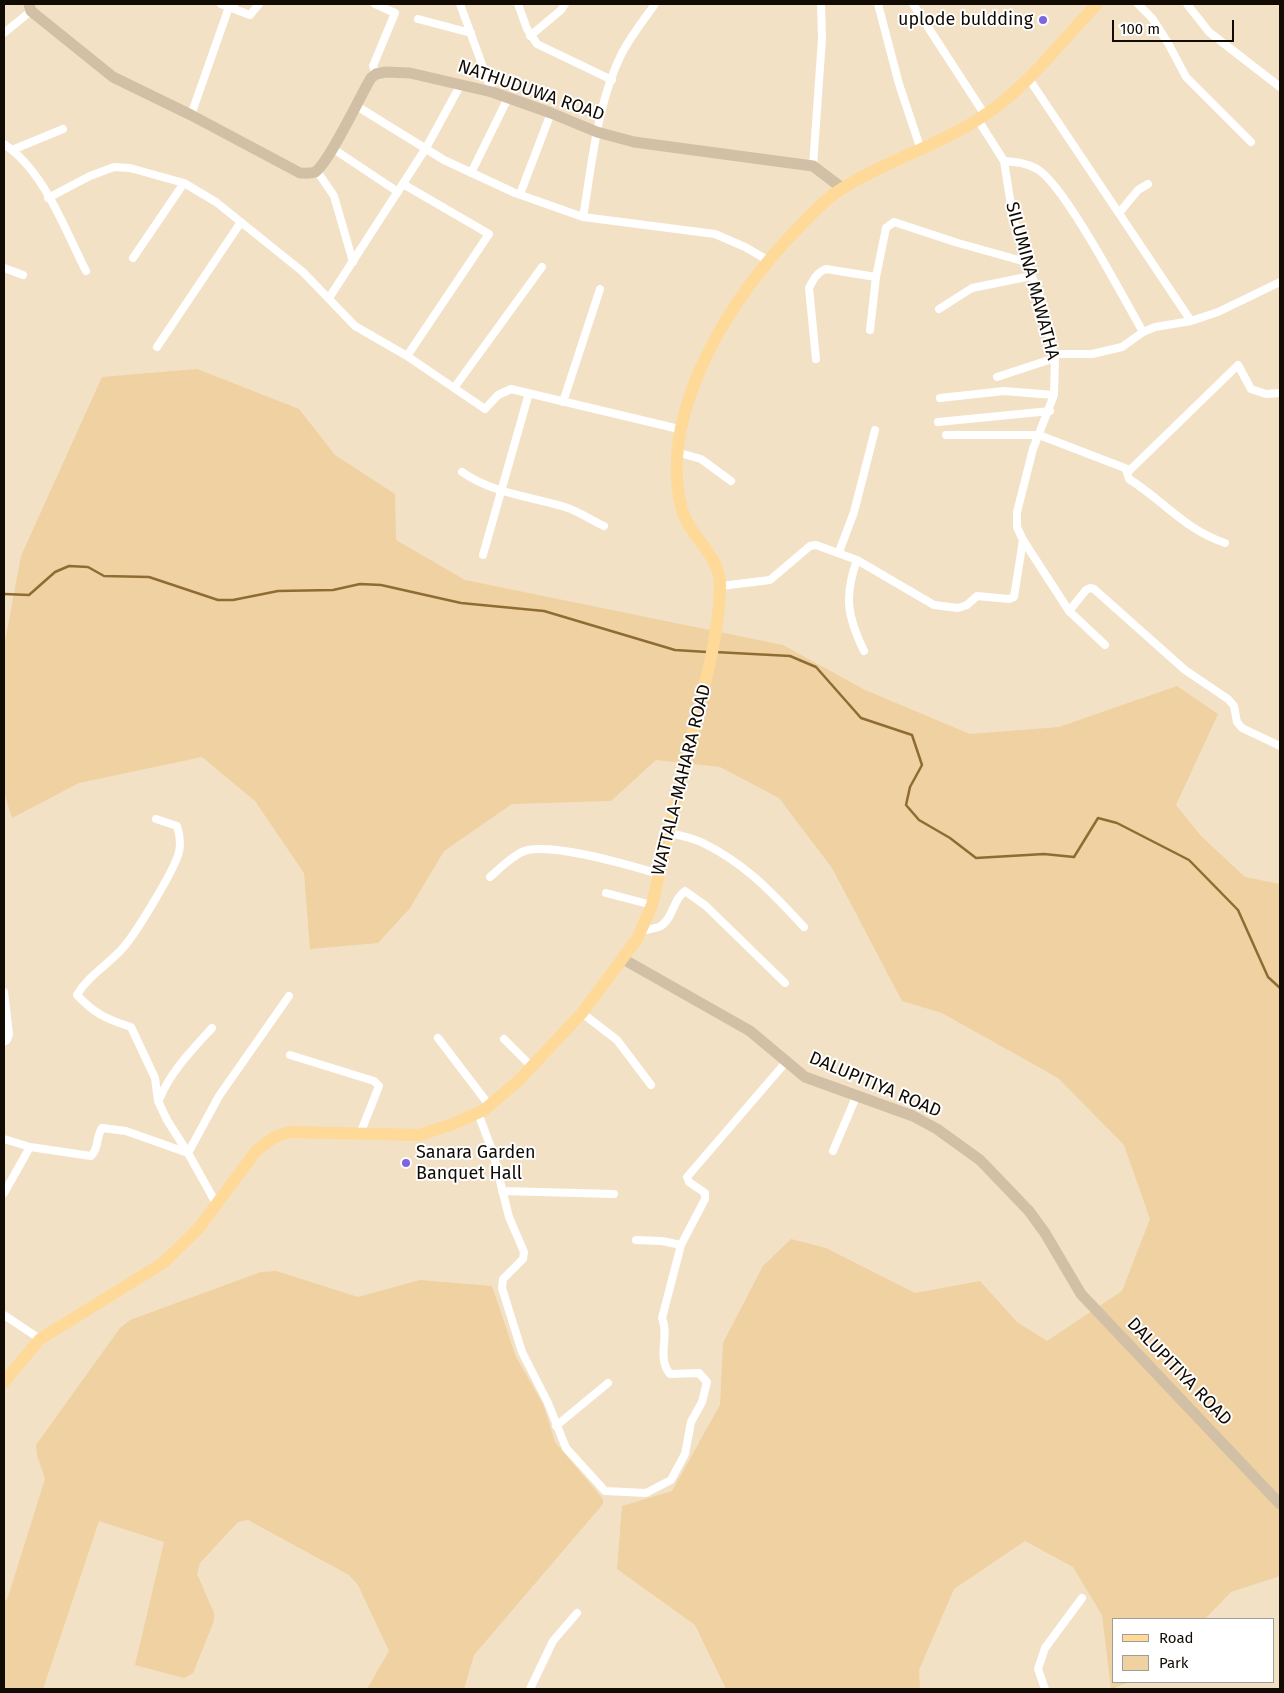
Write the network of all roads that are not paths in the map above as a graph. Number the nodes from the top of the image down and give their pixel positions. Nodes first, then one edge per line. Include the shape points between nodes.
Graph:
1 (221, 4) edge
2 (259, 4) edge
3 (375, 4) edge
4 (460, 4) edge
5 (518, 4) edge
6 (565, 4) edge
7 (655, 4) edge
8 (821, 4) edge
9 (878, 4) edge
10 (913, 4) edge
11 (1097, 4) edge
12 (1138, 4) edge
13 (1187, 4) edge
14 (231, 6) edge
15 (30, 7) edge
16 (418, 19) dead end
17 (471, 33) junction
18 (4, 34) edge
19 (530, 36) junction
20 (376, 74) junction
21 (1029, 79) junction
22 (612, 80) junction
23 (461, 84) junction
24 (1280, 87) edge
25 (492, 92) junction
26 (508, 98) junction
27 (355, 105) junction
28 (551, 113) junction
29 (191, 115) junction
30 (981, 117) junction
31 (64, 129) dead end
32 (597, 132) junction
33 (1252, 142) dead end
34 (4, 144) edge
35 (332, 148) junction
36 (426, 148) junction
37 (12, 150) junction
38 (921, 150) junction
39 (1004, 161) junction
40 (813, 166) junction
41 (316, 171) junction
42 (471, 173) junction
43 (184, 183) junction
44 (403, 184) junction
45 (1148, 184) dead end
46 (842, 188) junction
47 (398, 192) junction
48 (520, 194) junction
49 (48, 198) junction
50 (1119, 213) junction
51 (582, 217) junction
52 (241, 222) junction
53 (133, 258) dead end
54 (769, 261) junction
55 (352, 262) junction
56 (1026, 262) junction
57 (542, 267) dead end
58 (4, 268) edge
59 (86, 271) dead end
60 (22, 276) dead end
61 (1031, 276) junction
62 (876, 277) junction
63 (1280, 282) edge
64 (600, 289) dead end
65 (329, 298) junction
66 (939, 308) dead end
67 (1191, 321) junction
68 (870, 330) dead end
69 (1143, 332) junction
70 (157, 347) dead end
71 (407, 356) junction
72 (1055, 356) junction
73 (816, 360) dead end
74 (997, 377) dead end
75 (454, 388) junction
76 (529, 393) junction
77 (1280, 393) edge
78 (1054, 395) junction
79 (940, 398) dead end
80 (563, 402) junction
81 (1050, 410) junction
82 (938, 422) dead end
83 (679, 429) junction
84 (875, 430) dead end
85 (1039, 435) junction
86 (946, 436) dead end
87 (676, 452) junction
88 (1126, 469) junction
89 (462, 472) dead end
90 (731, 481) dead end
91 (501, 492) junction
92 (604, 526) dead end
93 (1023, 540) junction
94 (1225, 543) dead end
95 (839, 552) junction
96 (483, 555) dead end
97 (857, 560) junction
98 (720, 586) junction
99 (1069, 611) junction
100 (1105, 645) dead end
101 (864, 650) dead end
102 (1280, 746) edge
103 (156, 819) dead end
104 (668, 832) junction
105 (659, 874) junction
106 (490, 877) dead end
107 (606, 894) dead end
108 (652, 905) junction
109 (804, 927) dead end
110 (639, 931) junction
111 (623, 959) junction
112 (786, 983) dead end
113 (4, 992) edge
114 (289, 996) dead end
115 (582, 1013) junction
116 (212, 1028) dead end
117 (438, 1038) dead end
118 (504, 1040) dead end
119 (4, 1042) edge
120 (290, 1055) dead end
121 (786, 1062) junction
122 (531, 1066) junction
123 (651, 1085) dead end
124 (856, 1097) junction
125 (158, 1101) junction
126 (489, 1105) junction
127 (478, 1113) junction
128 (360, 1134) junction
129 (4, 1139) edge
130 (30, 1147) junction
131 (833, 1151) dead end
132 (188, 1153) junction
133 (502, 1191) junction
134 (4, 1193) edge
135 (614, 1194) dead end
136 (217, 1205) junction
137 (636, 1240) dead end
138 (681, 1246) junction
139 (4, 1315) edge
140 (40, 1338) junction
141 (4, 1382) edge
142 (608, 1383) dead end
143 (556, 1426) junction
144 (1280, 1504) edge
145 (1082, 1598) dead end
146 (577, 1613) dead end
147 (530, 1689) edge
148 (1045, 1689) edge

1 - 14 street
2 - 14 street via 250,15
3 - 20 street via 394,13 373,66
4 - 17 street
5 - 19 street
6 - 19 street
7 - 22 street via 632,36
8 - 40 street via 822,40
9 - 38 street via 898,84
10 - 30 street, SILUMINA MAWATHA
11 - 21 main road, WATTALA-MAHARA ROAD
12 - 33 street via 1168,42 1186,77
13 - 24 street via 1209,32
14 - 29 street
15 - 18 street
15 - 29 street via 113,77
16 - 17 street
17 - 25 street
19 - 22 street via 537,44
20 - 23 street, NATHUDUWA ROAD via 410,73
20 - 27 street
21 - 30 main road, WATTALA-MAHARA ROAD via 1007,100
21 - 50 street
22 - 32 street
23 - 25 street, NATHUDUWA ROAD
23 - 36 street
25 - 26 street, NATHUDUWA ROAD
26 - 28 street, NATHUDUWA ROAD
26 - 42 street
27 - 35 street
27 - 36 street
28 - 32 street, NATHUDUWA ROAD
28 - 48 street
29 - 41 street via 291,169 309,174
30 - 38 main road, WATTALA-MAHARA ROAD
30 - 39 street, SILUMINA MAWATHA
31 - 37 street
32 - 40 street, NATHUDUWA ROAD via 634,142
32 - 51 street
34 - 37 street
35 - 41 street
35 - 47 street
36 - 42 street
36 - 44 street
37 - 49 street via 28,164
38 - 46 main road, WATTALA-MAHARA ROAD
39 - 56 street, SILUMINA MAWATHA via 1013,218
39 - 69 street via 1024,163 1039,169 1062,196
40 - 46 street, NATHUDUWA ROAD
41 - 55 street via 334,196
42 - 48 street
43 - 49 street via 130,168 114,167
43 - 52 street
43 - 53 street
44 - 47 street
44 - 71 street via 489,234
45 - 50 street via 1138,190
46 - 54 main road, WATTALA-MAHARA ROAD via 802,224
47 - 55 street
48 - 51 street
49 - 59 street
50 - 67 street
51 - 54 street via 715,234
52 - 65 street via 303,272
52 - 70 street
54 - 83 main road, WATTALA-MAHARA ROAD via 744,292 693,382
55 - 65 street
56 - 61 street, SILUMINA MAWATHA
56 - 62 street via 894,222 886,228
57 - 75 street
58 - 60 street
61 - 66 street via 972,288
61 - 72 street, SILUMINA MAWATHA
62 - 68 street
62 - 73 street via 826,269 812,281 809,288
63 - 67 street via 1218,312
64 - 80 street
65 - 71 street via 355,326
67 - 69 street
69 - 72 street via 1122,347 1092,354
71 - 75 street
72 - 74 street
72 - 78 street, SILUMINA MAWATHA
75 - 76 street via 485,409 498,395 511,389
76 - 80 street
76 - 91 street
77 - 88 street via 1266,394 1251,389 1238,365 1130,470
78 - 79 street via 1004,391
78 - 81 street, SILUMINA MAWATHA
80 - 83 street
81 - 82 street
81 - 85 street, SILUMINA MAWATHA
83 - 87 main road, WATTALA-MAHARA ROAD
84 - 95 street via 854,512
85 - 86 street
85 - 88 street
85 - 93 street, SILUMINA MAWATHA via 1017,512 1017,527
87 - 90 street via 701,459
87 - 98 main road, WATTALA-MAHARA ROAD via 681,509 692,532 714,558
88 - 94 street via 1128,479 1154,495 1165,508 1203,535
89 - 91 street
91 - 92 street via 567,508
91 - 96 street
93 - 97 street, SILUMINA MAWATHA via 1014,597 977,596 958,608 934,605
93 - 99 street
95 - 97 street, SILUMINA MAWATHA
95 - 98 street, SILUMINA MAWATHA via 810,546 770,580
97 - 101 street via 851,576 848,604 852,626
98 - 104 main road, WATTALA-MAHARA ROAD via 717,634
99 - 100 street
99 - 102 street via 1086,590 1094,589 1185,670 1228,699 1242,728
103 - 125 street via 177,826 179,854 122,950 82,985 77,994 104,1018 131,1027 155,1078
104 - 105 main road, WATTALA-MAHARA ROAD
104 - 109 street via 704,843 745,868
105 - 106 street via 572,852 529,850 521,852
105 - 108 main road, WATTALA-MAHARA ROAD
107 - 108 street
108 - 110 main road, WATTALA-MAHARA ROAD
110 - 111 main road, WATTALA-MAHARA ROAD
110 - 112 street via 660,926 685,891 706,906
111 - 115 main road, WATTALA-MAHARA ROAD
111 - 121 street, DALUPITIYA ROAD via 750,1031
113 - 119 street via 9,1034
114 - 132 street via 219,1096
115 - 122 main road, WATTALA-MAHARA ROAD
115 - 123 street via 617,1040
116 - 125 street via 184,1059
117 - 126 street
118 - 122 street
120 - 128 street via 374,1081 379,1086
121 - 124 street, DALUPITIYA ROAD via 805,1077
121 - 138 street via 687,1177 688,1182 705,1193 705,1199
122 - 126 main road, WATTALA-MAHARA ROAD
124 - 131 street
124 - 144 street, DALUPITIYA ROAD via 913,1116 980,1160 1034,1219 1081,1294
125 - 132 street
126 - 127 main road, WATTALA-MAHARA ROAD
127 - 128 main road, WATTALA-MAHARA ROAD via 418,1135
127 - 133 street via 493,1152
128 - 136 main road, WATTALA-MAHARA ROAD via 289,1132 273,1138 256,1151
129 - 130 street
130 - 132 street via 91,1156 99,1132 109,1127
130 - 134 street
132 - 136 street
133 - 135 street
133 - 143 street via 524,1252 523,1259 503,1279 502,1288 522,1352 548,1402
136 - 140 main road, WATTALA-MAHARA ROAD via 163,1263
137 - 138 street
138 - 143 street via 662,1318 666,1327 665,1367 670,1374 700,1373 707,1382 702,1402 691,1422 685,1454 671,1480 646,1494 605,1491 566,1448
139 - 140 street
140 - 141 main road, WATTALA-MAHARA ROAD
142 - 143 street
145 - 148 street via 1045,1648 1038,1669
146 - 147 street via 553,1641

